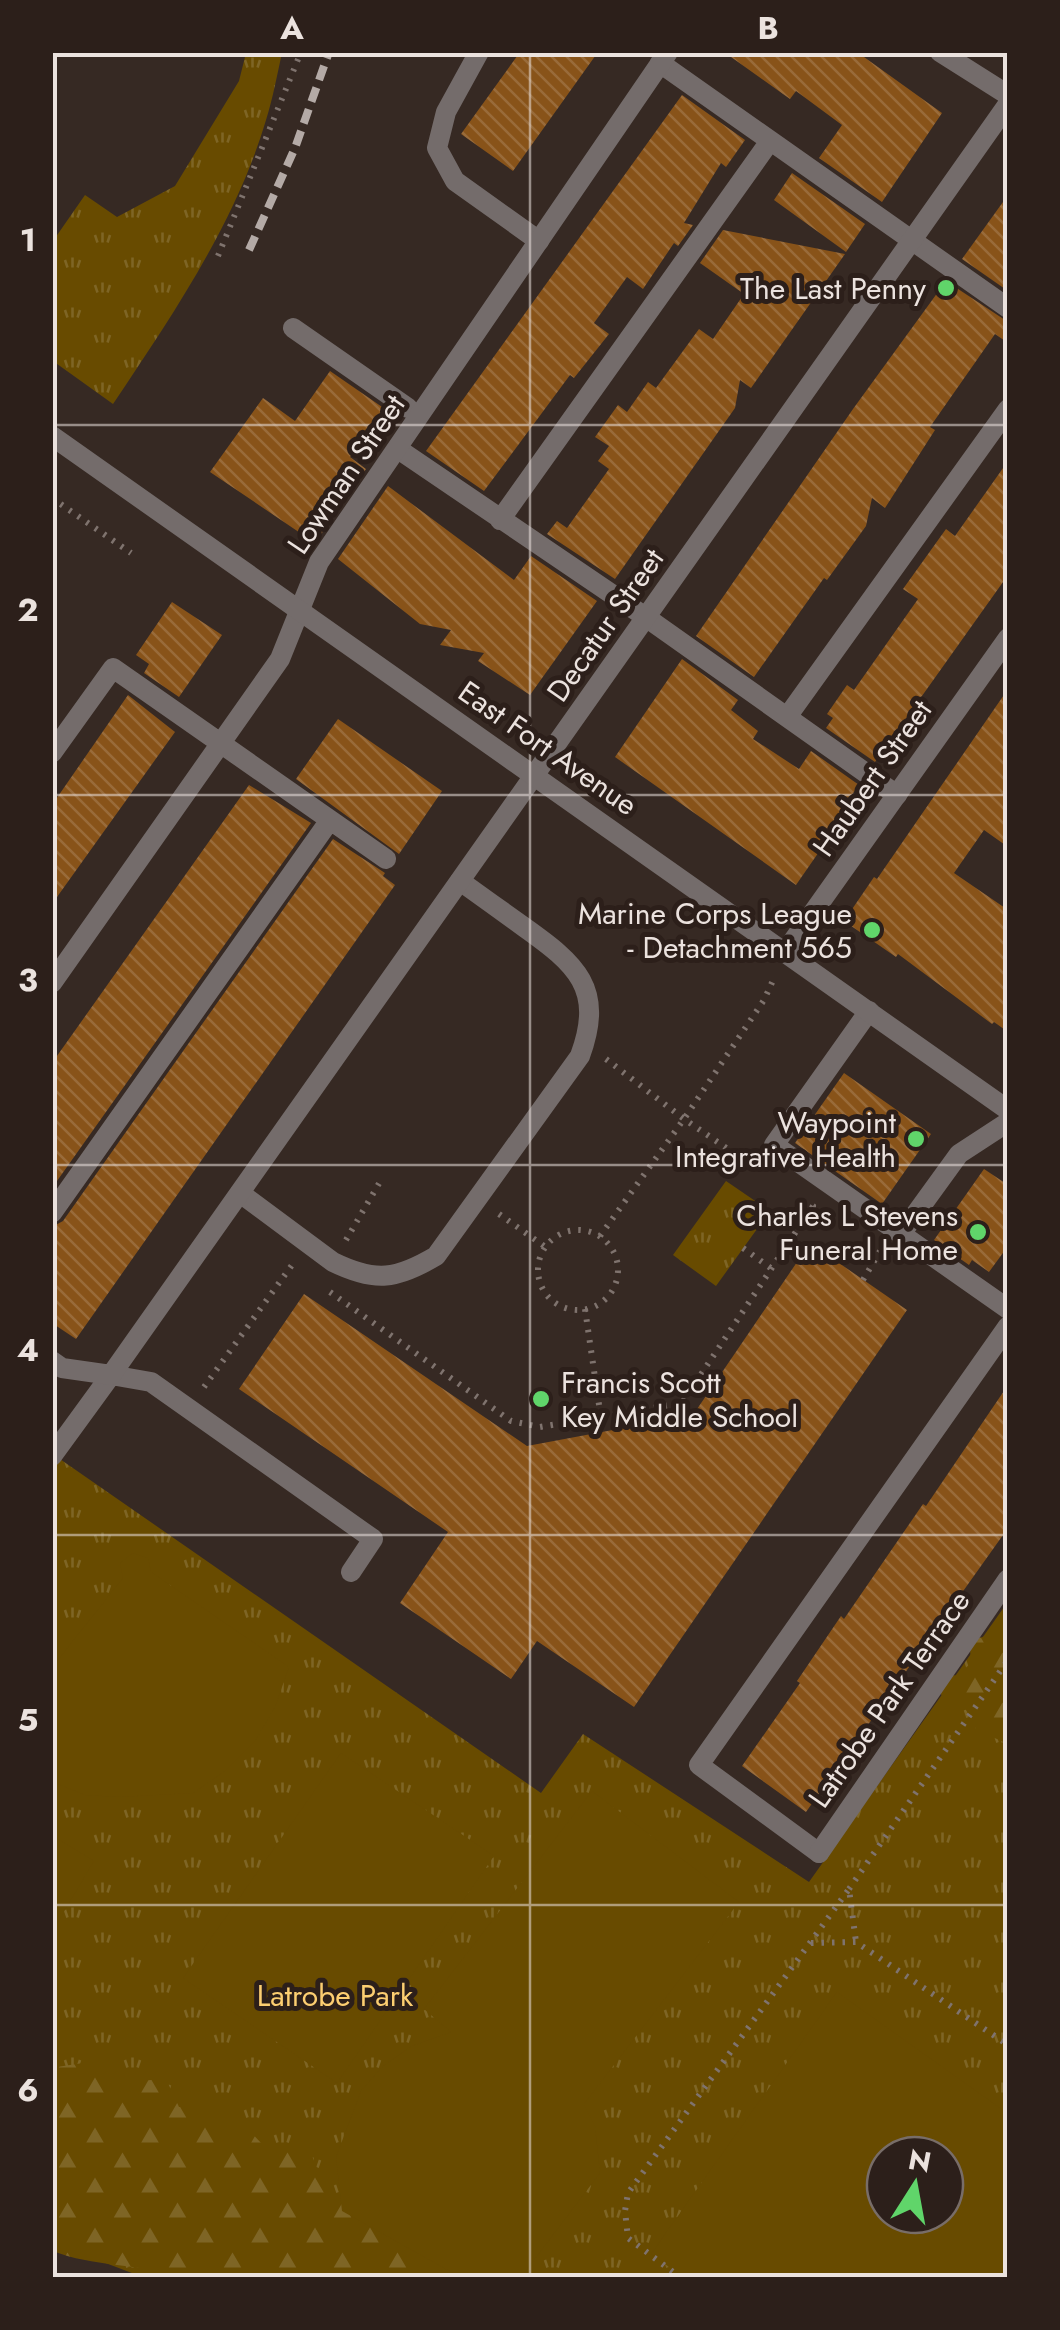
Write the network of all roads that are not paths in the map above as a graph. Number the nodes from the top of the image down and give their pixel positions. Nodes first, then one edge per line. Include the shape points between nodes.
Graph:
1 (479, 52) edge
2 (940, 52) edge
3 (664, 58) edge
4 (1008, 95) edge
5 (1008, 104) edge
6 (770, 141) junction
7 (539, 241) junction
8 (912, 241) junction
9 (1008, 308) edge
10 (293, 328) dead end
11 (408, 408) dead end
12 (1008, 409) edge
13 (52, 436) edge
14 (398, 449) junction
15 (500, 520) junction
16 (300, 610) junction
17 (647, 618) junction
18 (1008, 638) edge
19 (786, 717) junction
20 (219, 744) junction
21 (52, 753) edge
22 (535, 775) junction
23 (896, 795) junction
24 (330, 820) junction
25 (386, 859) dead end
26 (460, 881) junction
27 (785, 952) junction
28 (52, 983) edge
29 (869, 1011) junction
30 (1008, 1110) edge
31 (1008, 1122) edge
32 (240, 1193) junction
33 (52, 1213) edge
34 (900, 1234) junction
35 (1008, 1309) edge
36 (1008, 1326) edge
37 (52, 1360) edge
38 (111, 1376) junction
39 (52, 1456) edge
40 (351, 1572) dead end
41 (1008, 1580) edge

1 - 7 street via 446,112 437,148 455,181
2 - 4 street
3 - 6 street
3 - 7 street, Lowman Street
5 - 8 street, Decatur Street
6 - 8 street
6 - 15 street
7 - 14 street, Lowman Street
8 - 9 street
8 - 17 street, Decatur Street
10 - 11 street
12 - 19 street
13 - 16 street, East Fort Avenue
14 - 15 street
14 - 16 street, Lowman Street via 319,562
15 - 17 street
16 - 20 street, Lowman Street via 280,659
16 - 22 street, East Fort Avenue
17 - 19 street
17 - 22 street, Decatur Street
18 - 23 street, Haubert Street
19 - 23 street
20 - 21 street via 112,668
20 - 24 street
20 - 28 street, Lowman Street
22 - 26 street, Decatur Street
22 - 27 street, East Fort Avenue
23 - 27 street, Haubert Street
24 - 25 street
24 - 33 street
26 - 32 street, Decatur Street
26 - 32 street via 565,956 582,978 590,1028 580,1056 436,1256 406,1274 374,1276 333,1262
27 - 29 street, East Fort Avenue
29 - 30 street, East Fort Avenue
29 - 34 street via 774,1145
31 - 34 street via 959,1154
32 - 38 street, Decatur Street
34 - 35 street
36 - 41 street, Latrobe Park Terrace via 699,1765 819,1853
37 - 38 street via 62,1368
38 - 39 street, Decatur Street
38 - 40 street via 151,1382 372,1539

